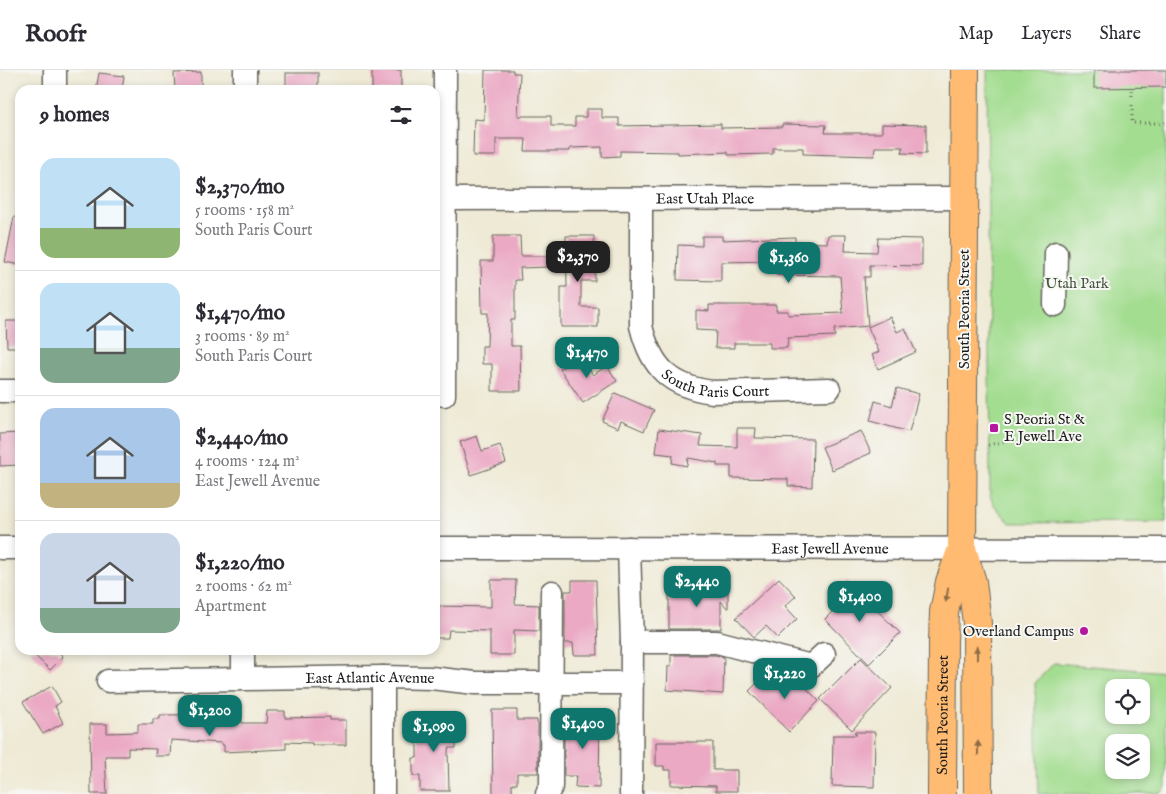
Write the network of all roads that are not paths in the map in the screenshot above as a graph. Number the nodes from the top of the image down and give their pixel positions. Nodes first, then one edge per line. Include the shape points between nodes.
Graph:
1 (55, 70) edge
2 (245, 70) edge
3 (445, 70) edge
4 (965, 70) edge
5 (55, 85) edge
6 (245, 85) edge
7 (965, 198) junction
8 (444, 199) junction
9 (641, 199) junction
10 (1056, 254) dead end
11 (1055, 305) dead end
12 (829, 389) dead end
13 (0, 391) edge
14 (15, 391) edge
15 (444, 395) dead end
16 (0, 548) edge
17 (15, 548) edge
18 (440, 548) edge
19 (629, 548) junction
20 (962, 549) junction
21 (1166, 549) edge
22 (552, 592) dead end
23 (632, 642) junction
24 (824, 654) dead end
25 (243, 655) edge
26 (383, 677) junction
27 (243, 678) junction
28 (108, 681) dead end
29 (550, 683) junction
30 (632, 683) junction
31 (383, 794) edge
32 (547, 794) edge
33 (631, 794) edge
34 (942, 794) edge
35 (978, 794) edge

1 - 5 street
2 - 6 street
3 - 8 street
4 - 7 main road, South Peoria Street
7 - 9 street, East Utah Place
7 - 20 main road, South Peoria Street
8 - 9 street, East Utah Place
8 - 15 street
9 - 12 street, South Paris Court via 641,326 645,345 667,375 680,384 713,392
10 - 11 street
13 - 14 street
16 - 17 street
18 - 19 street, East Jewell Avenue
19 - 20 street, East Jewell Avenue
19 - 23 street
20 - 21 street, East Jewell Avenue
20 -> 34 main road, South Peoria Street via 950,582 944,617
35 -> 20 main road, South Peoria Street via 977,623 973,586
22 - 29 street
23 - 24 street via 717,642 811,666
23 - 30 street
25 - 27 street
26 - 27 street, East Atlantic Avenue
26 - 29 street, East Atlantic Avenue via 475,683
26 - 31 street
27 - 28 street, East Atlantic Avenue
29 - 30 street, East Atlantic Avenue
29 - 32 street via 551,787
30 - 33 street

